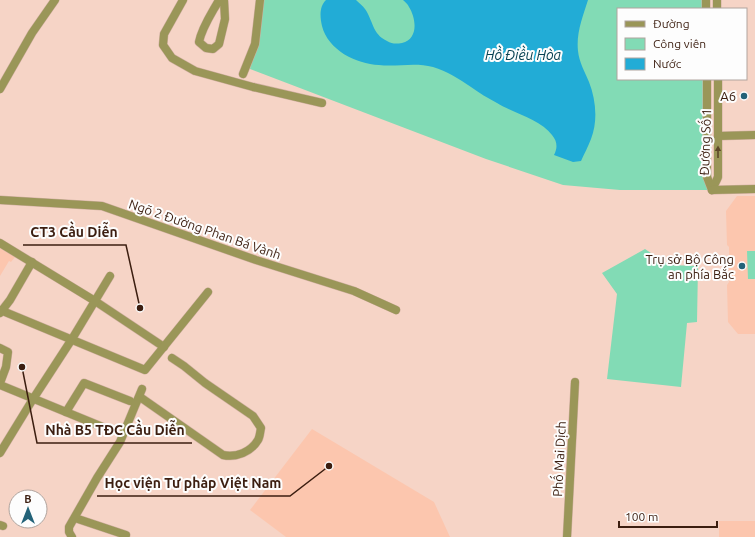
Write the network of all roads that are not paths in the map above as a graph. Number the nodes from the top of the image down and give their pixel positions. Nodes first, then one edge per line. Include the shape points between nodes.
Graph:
1 (55, 0) edge
2 (183, 0) edge
3 (219, 0) edge
4 (224, 0) edge
5 (260, 0) edge
6 (243, 74) dead end
7 (706, 80) edge
8 (718, 80) edge
9 (0, 89) edge
10 (322, 103) dead end
11 (755, 135) edge
12 (718, 136) junction
13 (755, 189) edge
14 (712, 190) junction
15 (0, 200) edge
16 (0, 243) edge
17 (32, 262) junction
18 (110, 276) dead end
19 (208, 292) dead end
20 (95, 301) junction
21 (396, 310) dead end
22 (1, 311) edge
23 (72, 339) junction
24 (164, 347) junction
25 (0, 348) edge
26 (172, 358) dead end
27 (576, 382) dead end
28 (0, 384) edge
29 (33, 399) junction
30 (130, 401) dead end
31 (66, 412) junction
32 (105, 428) dead end
33 (0, 453) edge
34 (75, 518) junction
35 (126, 535) dead end
36 (72, 537) edge
37 (567, 537) edge

1 - 9 street via 32,33
2 - 10 street via 164,34 163,45 172,58 195,71
3 - 4 street via 200,36 199,42 206,48 213,49 219,44 225,19
5 - 6 street via 255,44
7 - 14 street, Đường Số 1 via 707,177
8 - 12 street, Đường Số 1
11 - 12 street
14 -> 12 street, Đường Số 1 via 718,177
13 - 14 street
15 - 21 street, Ngõ 2 Đường Phan Bá Vành via 102,206 354,291
16 - 17 street
17 - 20 street
17 - 22 street
18 - 20 street
19 - 24 street
20 - 23 street
20 - 24 street
22 - 23 street
23 - 24 street via 145,370
23 - 29 street
25 - 28 street via 8,352
26 - 34 street via 253,416 261,428 259,439 253,447 239,455 222,455 141,393 120,442
27 - 37 street, Phố Mai Dịch
28 - 29 street
29 - 31 street
29 - 33 street
30 - 31 street via 84,383
31 - 32 street
34 - 35 street
34 - 36 street via 69,527

